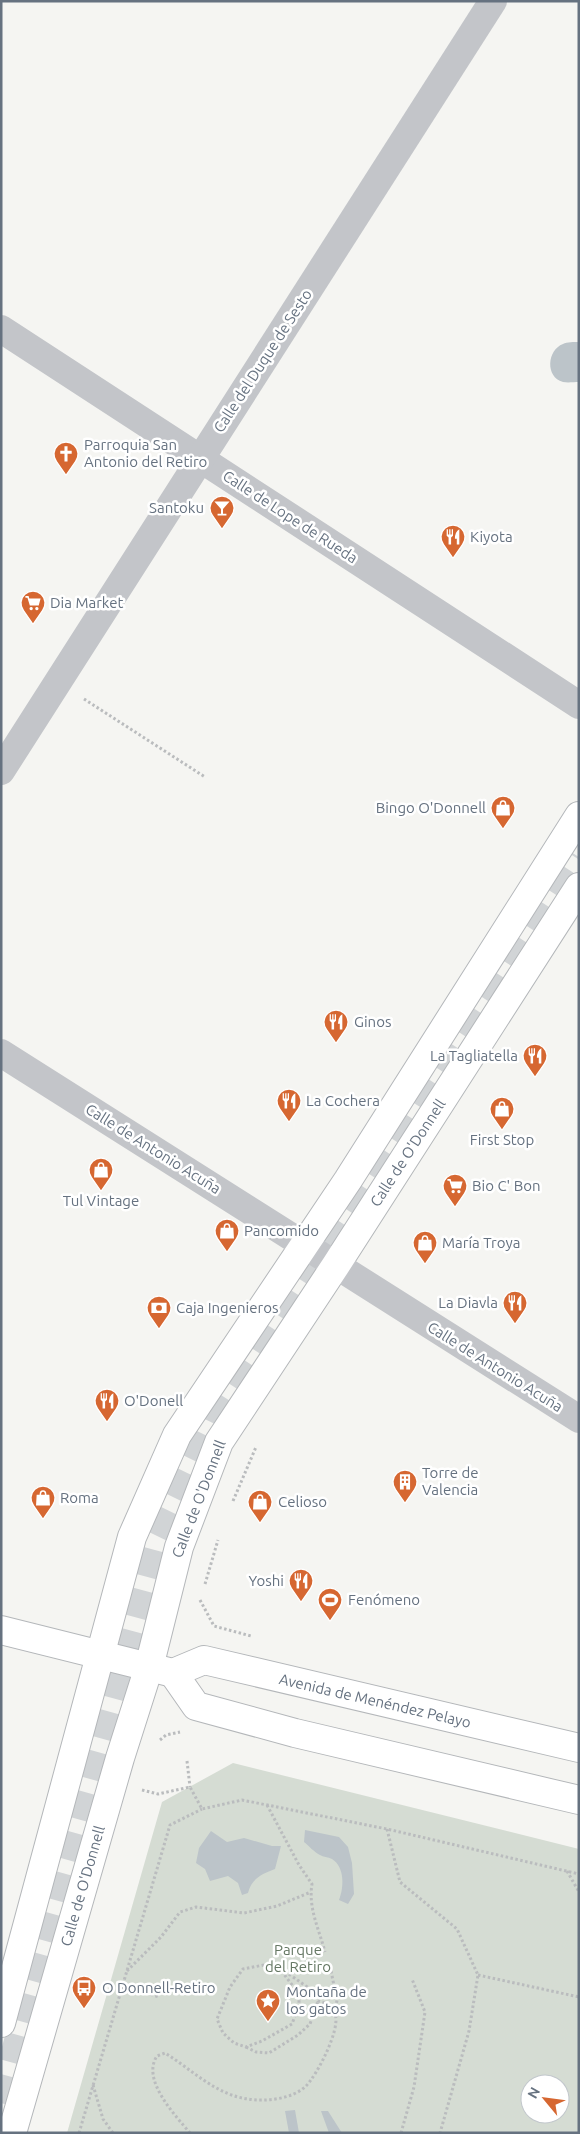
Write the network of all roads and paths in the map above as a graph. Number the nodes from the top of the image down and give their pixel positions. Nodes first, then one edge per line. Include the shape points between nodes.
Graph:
1 (493, 1) edge
2 (1, 329) edge
3 (201, 459) junction
4 (58, 683) junction
5 (579, 705) edge
6 (1, 771) edge
7 (205, 777) dead end
8 (579, 816) edge
9 (579, 887) edge
10 (1, 1053) edge
11 (304, 1246) junction
12 (336, 1265) junction
13 (579, 1419) edge
14 (260, 1440) dead end
15 (232, 1502) dead end
16 (218, 1538) dead end
17 (1, 1630) edge
18 (258, 1638) dead end
19 (100, 1655) junction
20 (161, 1670) junction
21 (190, 1733) dead end
22 (159, 1740) dead end
23 (579, 1748) edge
24 (187, 1761) dead end
25 (134, 1788) dead end
26 (190, 1788) junction
27 (579, 1792) edge
28 (551, 1793) junction
29 (579, 1800) edge
30 (266, 1805) junction
31 (202, 1809) junction
32 (387, 1829) junction
33 (567, 1870) junction
34 (579, 1874) edge
35 (311, 1892) junction
36 (579, 1892) edge
37 (325, 1952) dead end
38 (280, 1969) junction
39 (331, 1971) dead end
40 (126, 1973) junction
41 (478, 1975) junction
42 (412, 1979) dead end
43 (122, 1985) junction
44 (158, 1997) dead end
45 (579, 1998) edge
46 (318, 2001) junction
47 (335, 2012) junction
48 (1, 2023) edge
49 (246, 2047) junction
50 (92, 2084) junction
51 (12, 2133) edge
52 (79, 2133) edge
53 (112, 2133) edge
54 (190, 2133) edge
55 (401, 2133) edge
56 (440, 2133) edge

1 - 3 street, Calle del Duque de Sesto
2 - 3 street, Calle de Lope de Rueda
3 - 4 street, Calle del Duque de Sesto
3 - 5 street, Calle de Lope de Rueda
4 - 6 street, Calle del Duque de Sesto
4 - 7 path
8 - 11 main road
9 - 12 main road, Calle de O'Donnell
10 - 11 street, Calle de Antonio Acuña
11 - 12 street, Calle de Antonio Acuña
11 - 19 main road via 177,1435 132,1537
12 - 13 street, Calle de Antonio Acuña
12 - 20 main road, Calle de O'Donnell via 219,1442 179,1547
14 - 15 path
16 - 18 path via 200,1601 214,1626
17 - 19 main road
19 - 20 main road
19 - 48 main road
20 - 23 main road, Avenida de Menéndez Pelayo via 204,1660
20 - 28 main road via 196,1706 295,1733
20 - 51 main road, Calle de O'Donnell via 120,1758
21 - 22 path via 166,1735
24 - 26 path
25 - 26 path via 158,1794
26 - 31 path
27 - 28 street
28 - 29 main road
30 - 31 path via 242,1800
30 - 32 path
30 - 35 path via 308,1876
31 - 40 path via 170,1825
32 - 33 path
32 - 41 path via 400,1882 457,1929
33 - 34 path
33 - 36 path
35 - 37 path via 313,1916
35 - 40 path via 277,1906 244,1913 196,1907 180,1912
38 - 46 path via 313,1991
38 - 49 path via 299,1994 292,2024
38 - 49 path via 269,1964 243,1969 223,2000 217,2020 223,2033 234,2043
39 - 47 path via 337,2000
40 - 43 path
41 - 45 path
41 - 56 path via 469,2031
42 - 55 path via 425,2012 414,2087
43 - 44 path
43 - 50 path
46 - 47 path via 329,2005
46 - 49 path via 310,2024 298,2035 269,2053
47 - 54 path via 337,2019 333,2038 314,2075 305,2087 283,2098 247,2099 232,2095 209,2084 164,2053 157,2056 152,2067 154,2082 164,2101
50 - 52 path
50 - 53 path via 103,2119

